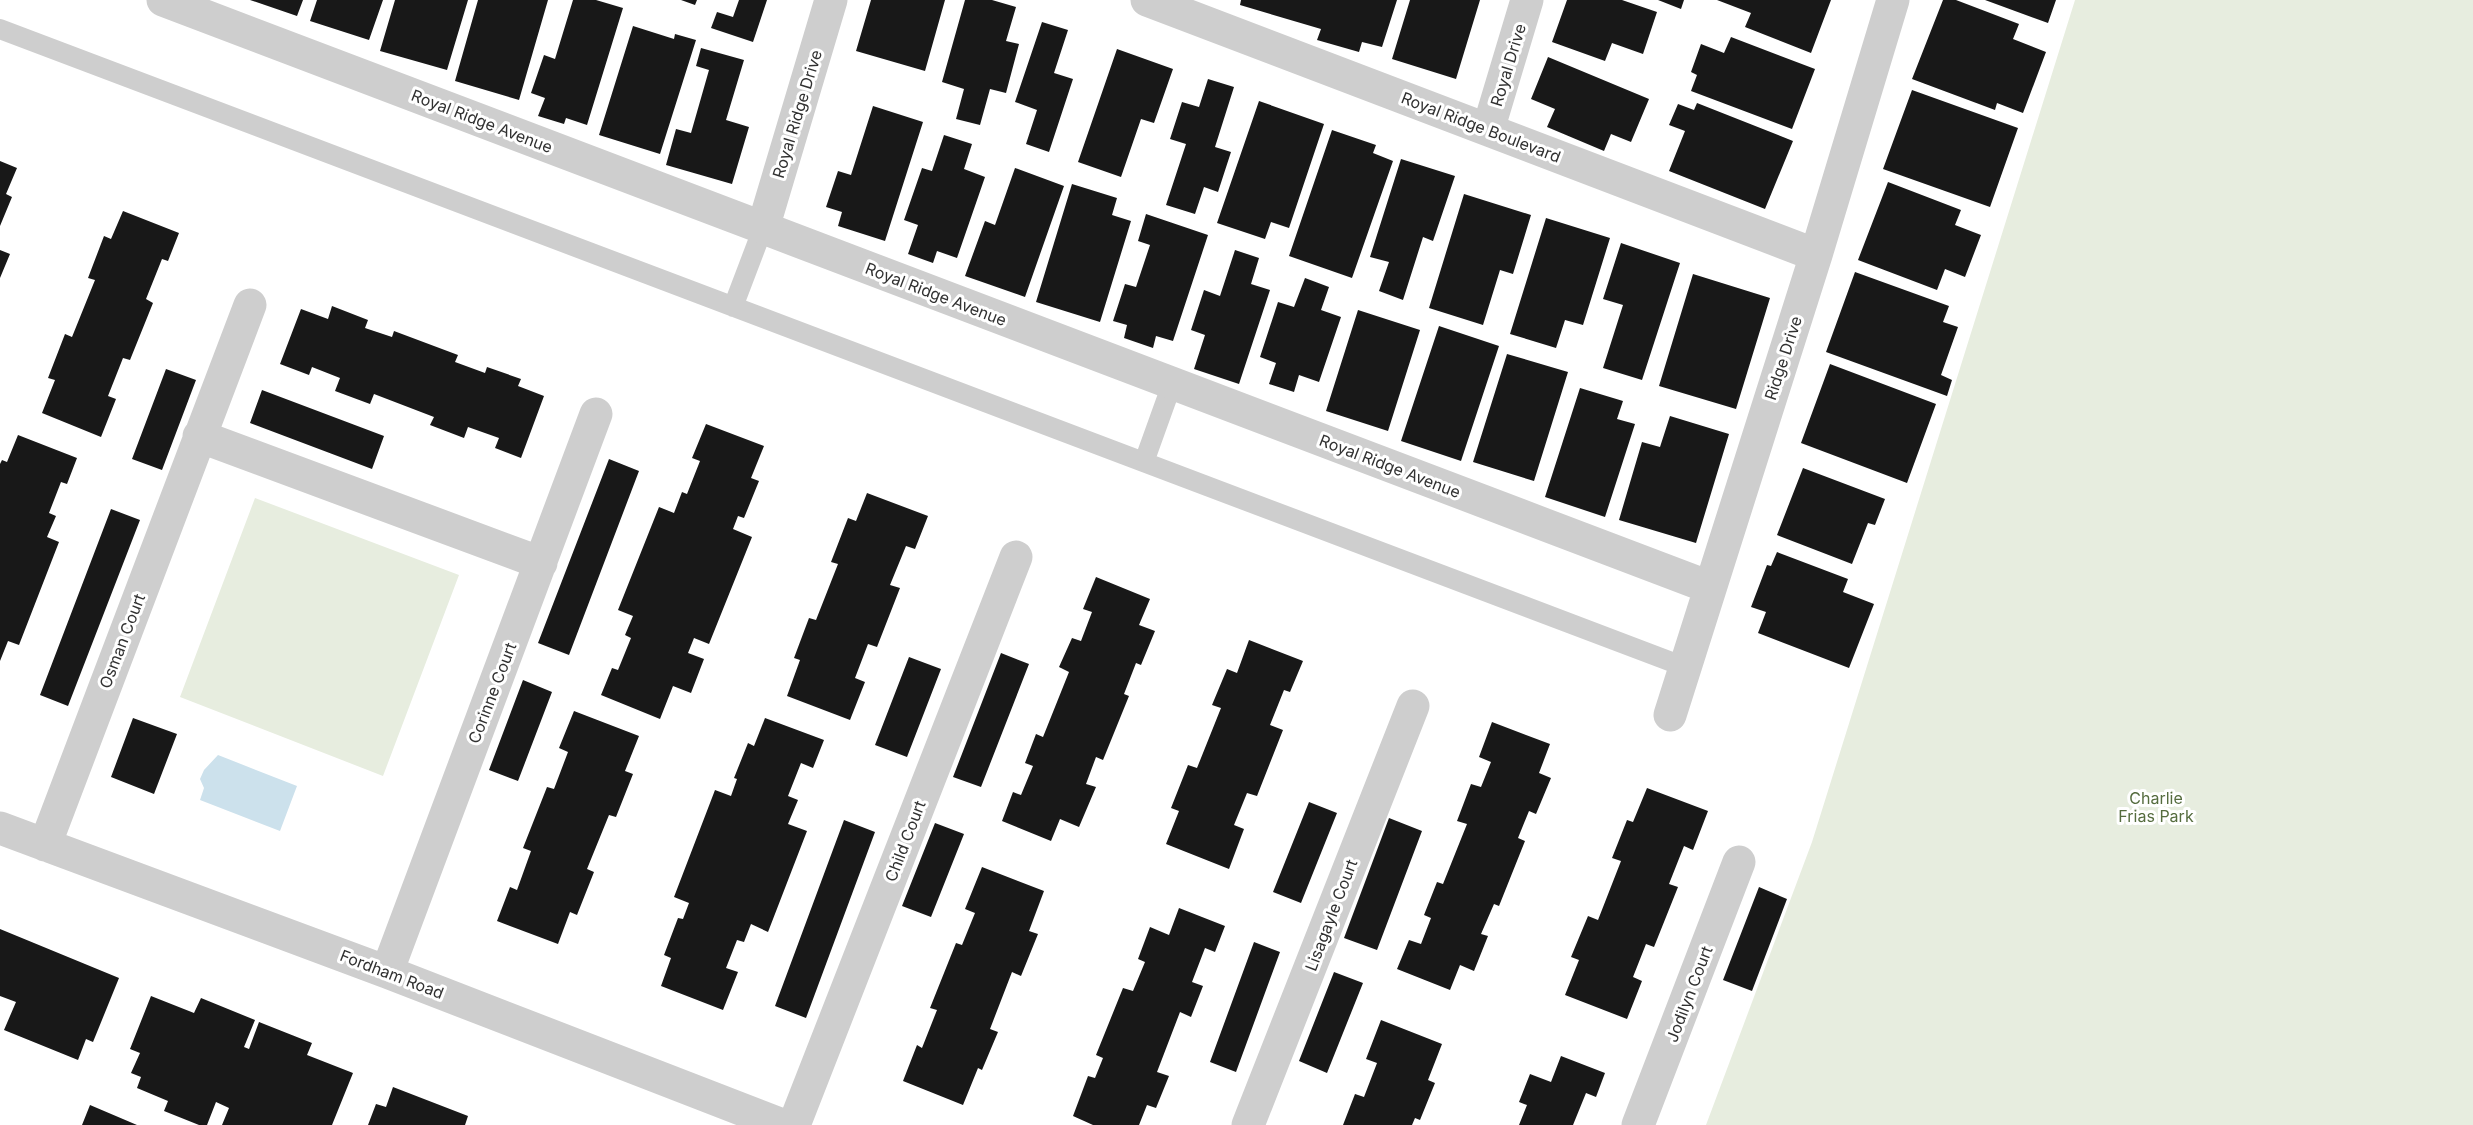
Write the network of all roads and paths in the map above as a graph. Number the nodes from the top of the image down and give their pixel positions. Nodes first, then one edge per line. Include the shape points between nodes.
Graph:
1 (163, 0) edge
2 (831, 0) edge
3 (1147, 0) edge
4 (1527, 0) edge
5 (1893, 0) edge
6 (0, 29) edge
7 (1488, 130) junction
8 (763, 228) junction
9 (1816, 255) junction
10 (250, 305) dead end
11 (733, 307) junction
12 (1172, 384) junction
13 (596, 414) dead end
14 (199, 436) junction
15 (1144, 462) junction
16 (1016, 557) dead end
17 (541, 563) junction
18 (1709, 587) junction
19 (1685, 667) junction
20 (1413, 706) dead end
21 (1670, 715) dead end
22 (0, 828) edge
23 (45, 845) junction
24 (1740, 862) dead end
25 (387, 972) junction
26 (782, 1125) edge
27 (794, 1125) edge
28 (1248, 1125) edge
29 (1638, 1125) edge

1 - 8 street, Royal Ridge Avenue
2 - 8 street, Royal Ridge Drive
3 - 7 street, Royal Ridge Boulevard
4 - 7 street, Royal Drive
5 - 9 street, Ridge Drive
6 - 11 lane
7 - 9 street, Royal Ridge Boulevard
8 - 11 lane
8 - 12 street, Royal Ridge Avenue
9 - 18 street, Ridge Drive
10 - 14 street, Osman Court
11 - 15 lane
12 - 15 lane
12 - 18 street, Royal Ridge Avenue
13 - 17 street, Corinne Court
14 - 17 street
14 - 23 street, Osman Court
15 - 19 lane
16 - 27 street, Child Court
17 - 25 street, Corinne Court
18 - 19 street, Ridge Drive
19 - 21 street, Ridge Drive
20 - 28 street, Lisagayle Court
22 - 23 street, Fordham Road
23 - 25 street, Fordham Road
24 - 29 street, Jodilyn Court
25 - 26 street, Fordham Road

